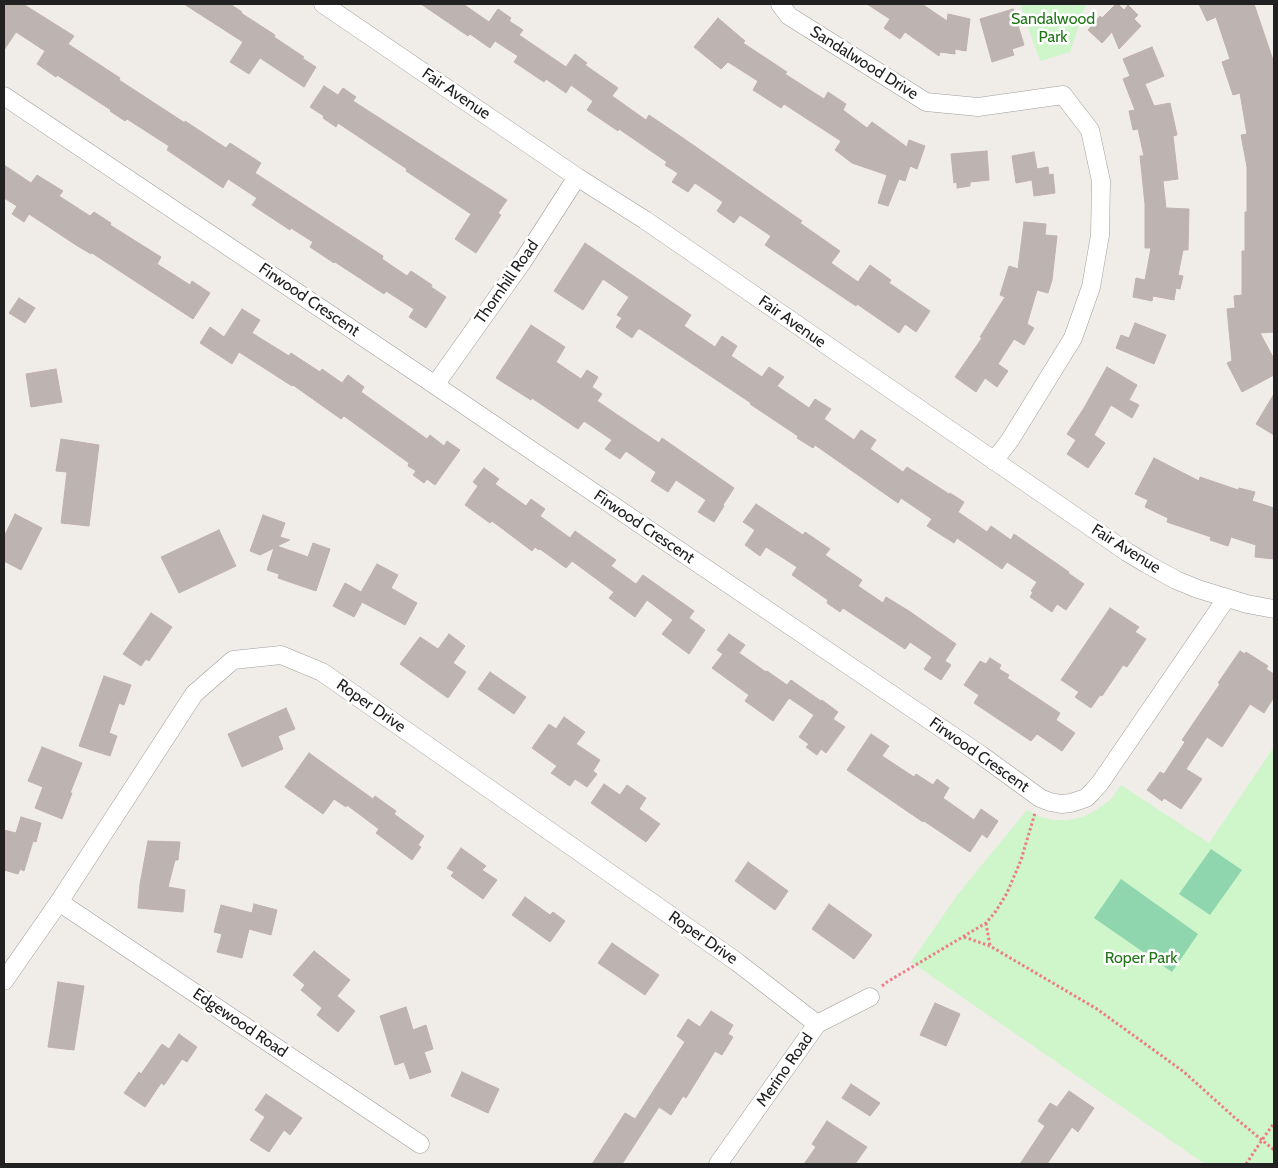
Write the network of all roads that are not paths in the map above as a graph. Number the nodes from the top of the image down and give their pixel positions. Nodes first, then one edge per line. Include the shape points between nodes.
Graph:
1 (323, 4) edge
2 (780, 4) edge
3 (4, 96) edge
4 (578, 177) junction
5 (435, 385) junction
6 (994, 461) junction
7 (1226, 598) junction
8 (1274, 609) edge
9 (59, 902) junction
10 (4, 981) edge
11 (870, 997) road end
12 (817, 1024) junction
13 (420, 1144) dead end
14 (718, 1164) edge

1 - 4 street, Fair Avenue
2 - 6 street, Sandalwood Drive via 789,16 926,102 978,107 1063,96 1090,130 1101,181 1100,235 1092,286 1073,338
3 - 5 street, Firwood Crescent
4 - 5 street, Thornhill Road
4 - 6 street, Fair Avenue
5 - 7 street, Firwood Crescent via 1050,802 1070,803 1086,798 1100,783
6 - 7 street, Fair Avenue via 1147,564 1183,583
7 - 8 street, Fair Avenue
9 - 10 street, Roper Drive
9 - 12 street, Roper Drive via 194,694 234,660 281,655 322,672 738,962
9 - 13 street, Edgewood Road
11 - 12 street, Merino Road
12 - 14 street, Merino Road

